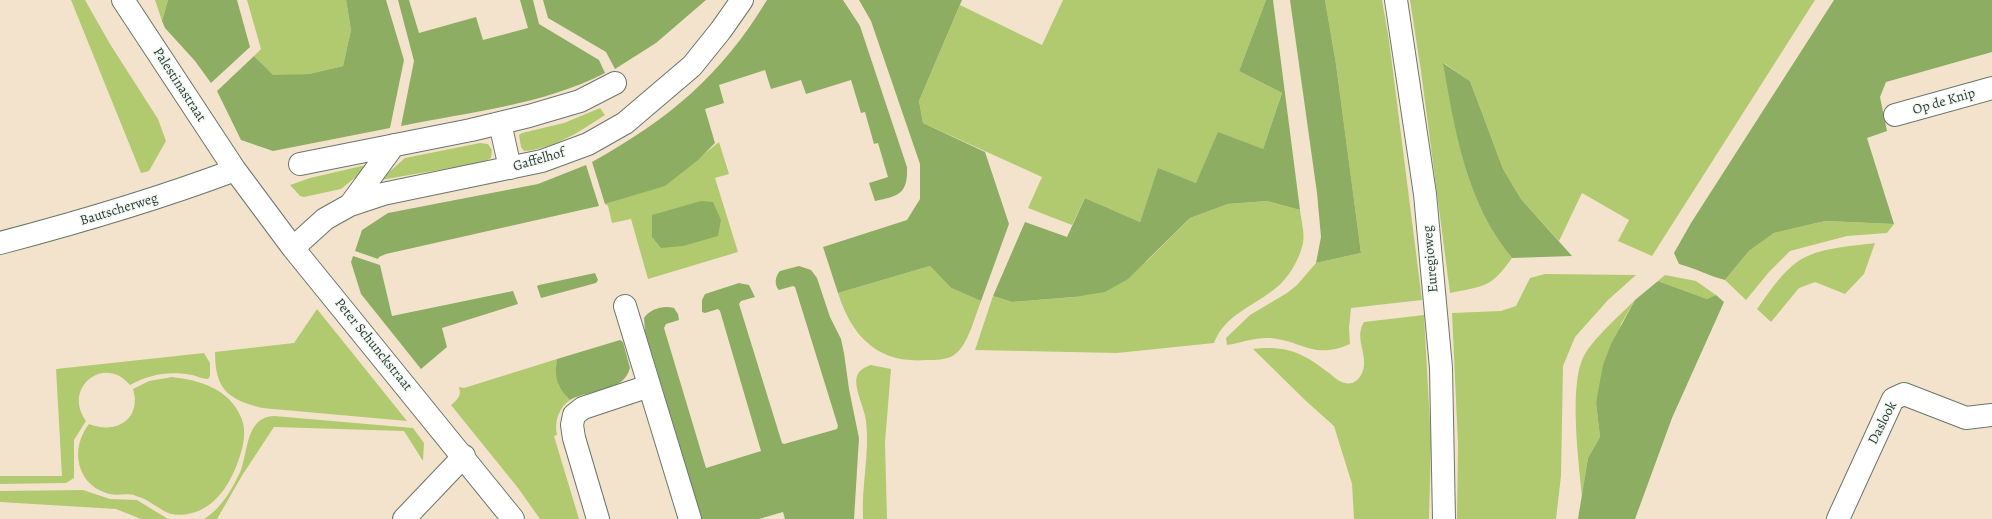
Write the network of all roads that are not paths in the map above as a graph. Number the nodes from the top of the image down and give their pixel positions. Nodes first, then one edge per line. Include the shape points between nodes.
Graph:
1 (123, 0) edge
2 (742, 0) edge
3 (1396, 0) edge
4 (615, 83) dead end
5 (1992, 88) edge
6 (1895, 115) dead end
7 (500, 123) junction
8 (394, 145) junction
9 (300, 164) dead end
10 (510, 168) junction
11 (235, 170) junction
12 (350, 205) junction
13 (0, 243) edge
14 (293, 248) junction
15 (625, 306) dead end
16 (649, 386) junction
17 (1992, 415) edge
18 (464, 456) junction
19 (404, 519) edge
20 (513, 519) edge
21 (598, 519) edge
22 (690, 519) edge
23 (1444, 519) edge
24 (1838, 519) edge

1 - 11 street, Palestinastraat
2 - 10 street, Gaffelhof via 692,66 626,123 588,144 542,161
3 - 23 street, Euregioweg via 1425,194 1441,360
4 - 7 street via 580,102
5 - 6 street, Op de Knip
7 - 8 street
7 - 10 street
8 - 9 street
8 - 12 street
10 - 12 street, Gaffelhof via 383,194
11 - 13 street, Bautscherweg via 177,192
11 - 14 street, Peter Schunckstraat
12 - 14 street, Gaffelhof via 325,220
14 - 18 street, Peter Schunckstraat
15 - 16 street
16 - 21 street via 583,408 574,415 574,438
16 - 22 street
17 - 24 street, Daslook via 1966,418 1904,394 1893,399
18 - 19 street
18 - 20 street, Peter Schunckstraat

